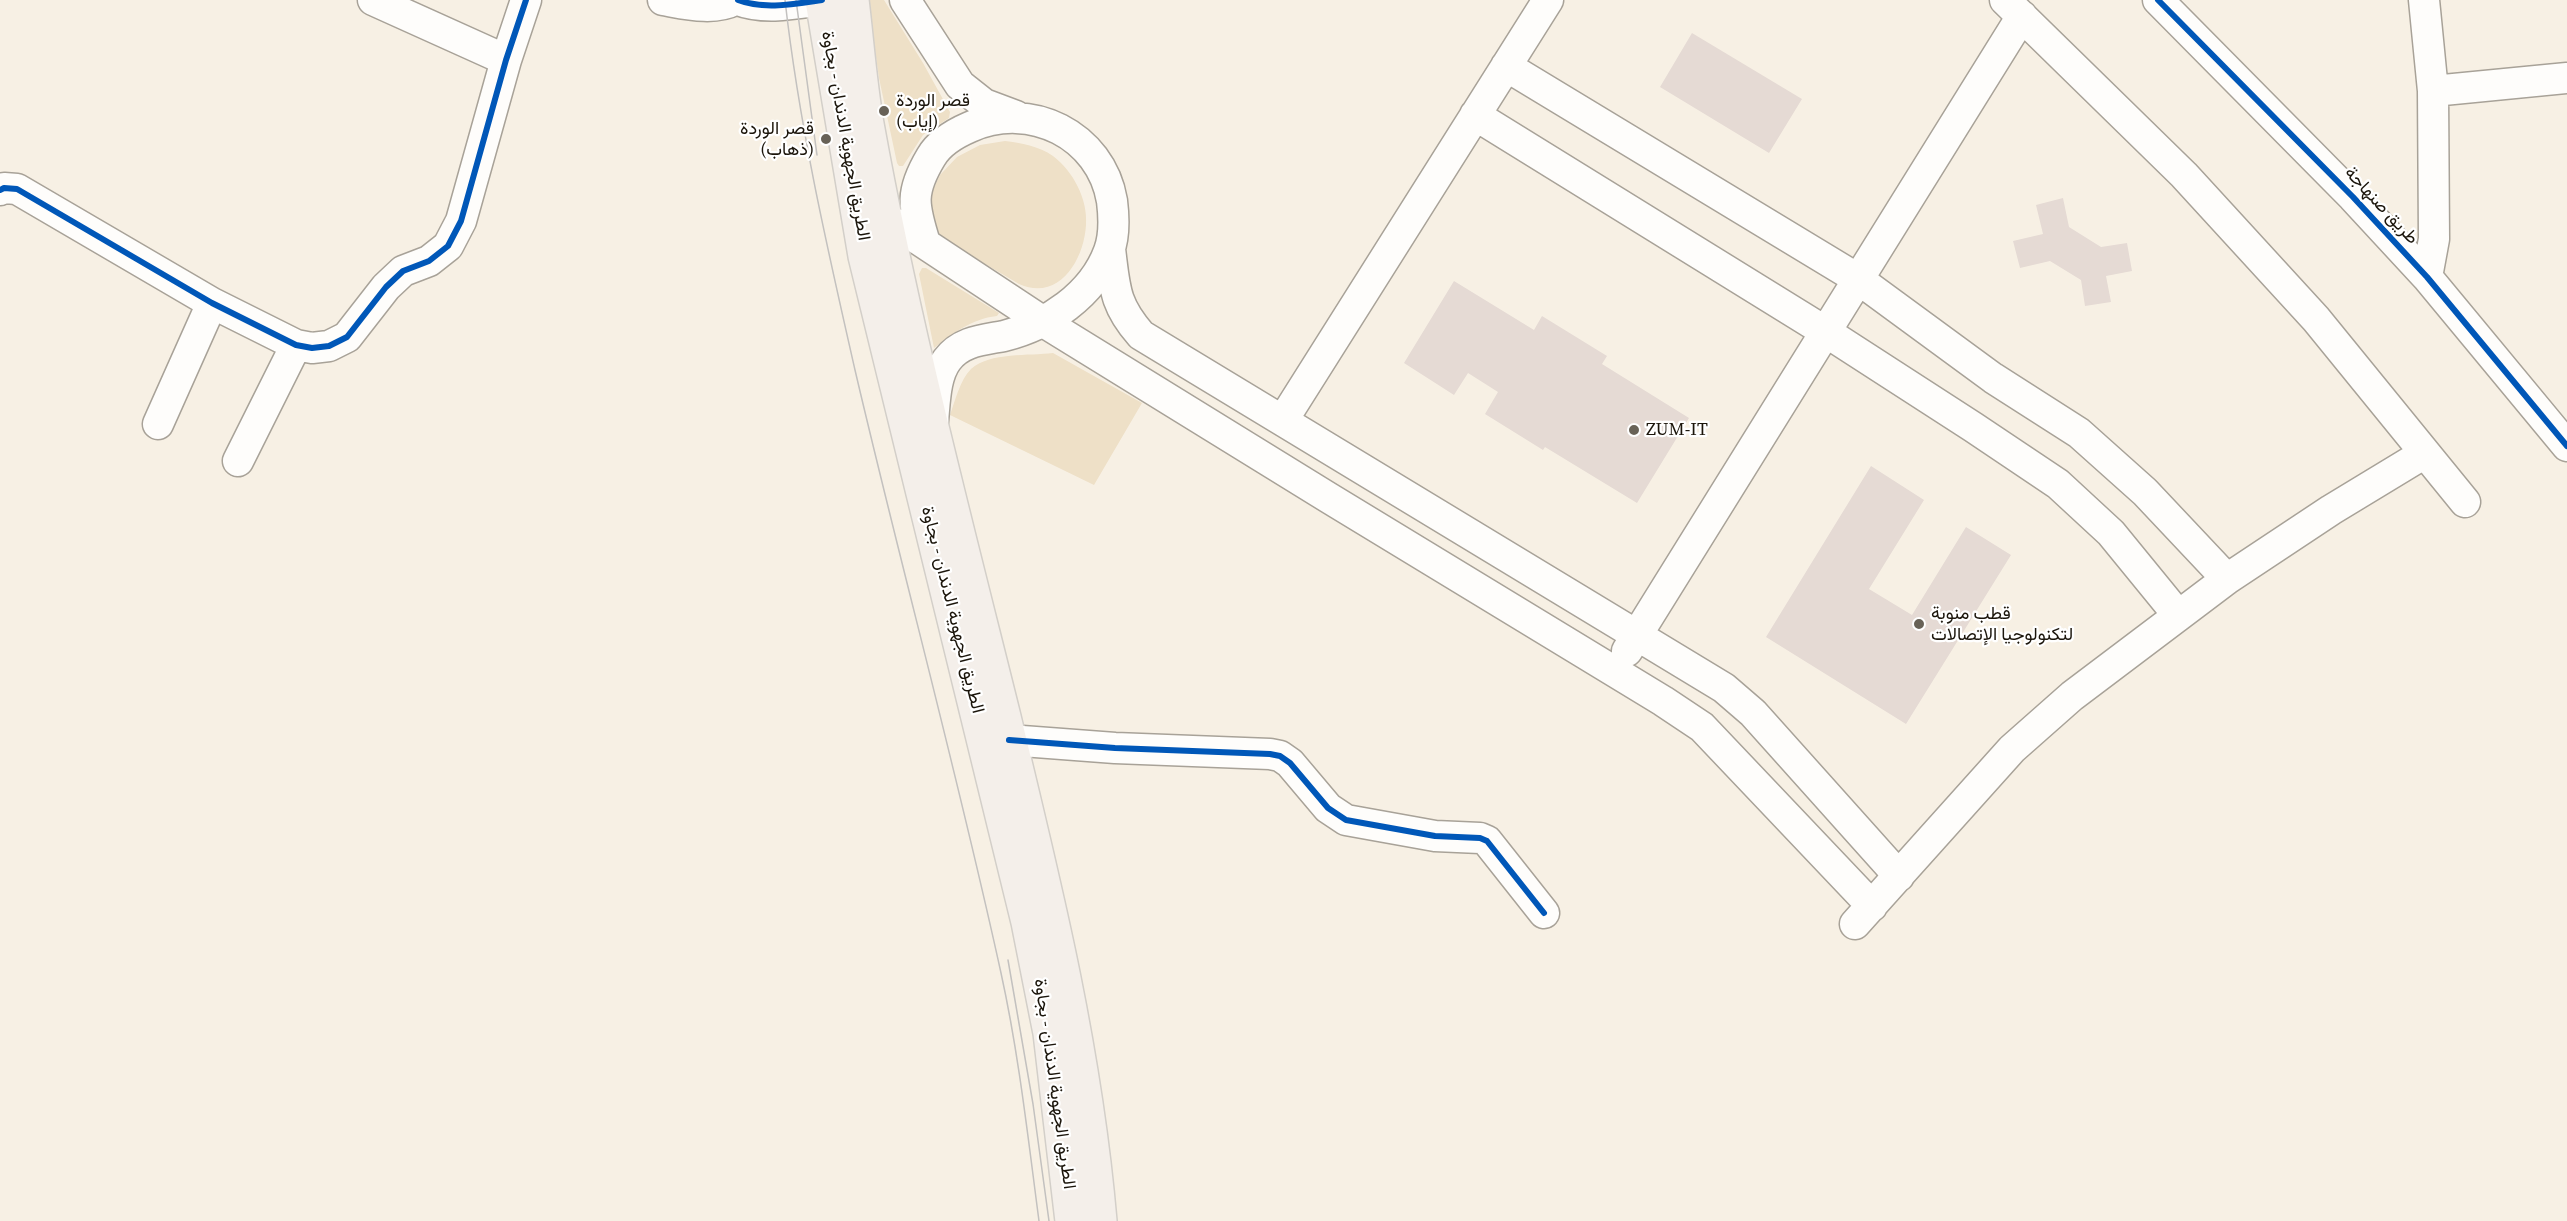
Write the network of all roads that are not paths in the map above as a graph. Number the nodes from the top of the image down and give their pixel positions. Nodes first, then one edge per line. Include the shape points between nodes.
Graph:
1 (373, 0) edge
2 (526, 0) edge
3 (663, 0) edge
4 (736, 0) edge
5 (822, 0) edge
6 (852, 0) edge
7 (905, 0) edge
8 (1548, 0) edge
9 (2158, 0) edge
10 (2424, 0) edge
11 (2013, 8) edge
12 (506, 60) junction
13 (1506, 66) junction
14 (2567, 78) edge
15 (2433, 91) junction
16 (1475, 115) junction
17 (1016, 116) junction
18 (849, 166) junction
19 (918, 179) junction
20 (0, 190) edge
21 (886, 218) junction
22 (925, 243) junction
23 (1110, 249) junction
24 (865, 256) junction
25 (2427, 277) junction
26 (1858, 279) junction
27 (212, 303) junction
28 (1042, 321) junction
29 (1826, 332) junction
30 (296, 345) junction
31 (2556, 413) edge
32 (1283, 420) junction
33 (158, 424) dead end
34 (932, 427) junction
35 (2567, 446) edge
36 (2426, 453) junction
37 (238, 461) dead end
38 (2465, 502) dead end
39 (2227, 579) junction
40 (2178, 615) junction
41 (1637, 635) junction
42 (1615, 672) junction
43 (1009, 740) junction
44 (1899, 876) junction
45 (1544, 913) dead end
46 (1072, 1221) edge
47 (1100, 1221) edge

1 - 12 street
2 - 12 street
3 - 4 street via 714,6
4 - 5 street via 752,5
5 - 18 main road, الطريق الجهوية الدندان - بجاوة
6 - 21 main road, الطريق الجهوية الدندان - بجاوة via 866,122
7 - 17 street via 960,85 984,104
8 - 13 street
9 - 25 street, طريق صنهاجة
10 - 15 street
11 - 26 street
11 - 36 street via 2184,175 2316,319
12 - 30 street via 461,221 447,246 429,261 403,271 347,337 329,346
13 - 16 street
13 - 26 street
14 - 15 street
15 - 25 street via 2434,239
16 - 29 street
16 - 32 street
17 - 19 street via 985,120 957,132 934,153
17 - 23 street via 1047,122 1074,137 1096,160 1110,188 1115,218
18 - 21 street via 866,199
18 - 24 main road, الطريق الجهوية الدندان - بجاوة
19 - 21 street
19 - 22 street via 914,210
20 - 27 street via 17,189
21 - 22 street
21 - 24 street via 872,233
21 - 34 main road, الطريق الجهوية الدندان - بجاوة
22 - 28 street
23 - 28 street via 1097,277 1076,299
23 - 32 street via 1116,293 1125,316 1141,335
24 - 46 main road, الطريق الجهوية الدندان - بجاوة via 1028,922 1050,1033
25 - 31 street, طريق صنهاجة
26 - 29 street
26 - 39 street via 1993,378 2079,433 2145,492
27 - 30 street
27 - 33 street
28 - 34 street via 958,349 939,376
28 - 42 street
29 - 40 street via 2058,484 2111,533
29 - 41 street
30 - 37 street
31 - 35 street, طريق صنهاجة
32 - 41 street
34 - 43 main road, الطريق الجهوية الدندان - بجاوة
36 - 38 street
36 - 39 street
39 - 40 street
40 - 44 street via 2072,696 2012,749
41 - 42 street
41 - 44 street via 1724,688 1753,713
42 - 44 street via 1702,727 1864,915
43 - 45 street via 1280,756 1328,808 1346,820 1487,841
43 - 47 main road, الطريق الجهوية الدندان - بجاوة via 1051,908 1075,1029 1094,1148

